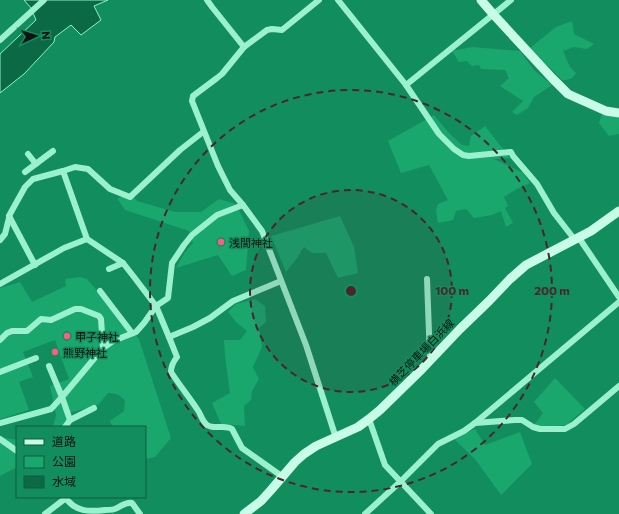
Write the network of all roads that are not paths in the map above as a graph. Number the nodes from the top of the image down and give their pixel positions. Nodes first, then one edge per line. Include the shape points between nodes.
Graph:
1 (44, 0) edge
2 (207, 0) edge
3 (319, 0) edge
4 (338, 0) edge
5 (481, 0) edge
6 (511, 0) edge
7 (493, 14) junction
8 (0, 40) edge
9 (244, 47) junction
10 (406, 85) junction
11 (619, 113) edge
12 (204, 132) junction
13 (53, 151) dead end
14 (28, 154) dead end
15 (36, 164) junction
16 (63, 171) junction
17 (25, 172) dead end
18 (243, 205) junction
19 (619, 211) edge
20 (9, 216) junction
21 (88, 239) junction
22 (577, 239) junction
23 (0, 240) edge
24 (123, 263) junction
25 (35, 265) junction
26 (109, 269) dead end
27 (427, 279) dead end
28 (281, 280) junction
29 (0, 284) edge
30 (100, 291) dead end
31 (619, 297) edge
32 (619, 302) edge
33 (156, 306) junction
34 (132, 333) junction
35 (169, 337) junction
36 (0, 340) edge
37 (103, 348) junction
38 (36, 358) dead end
39 (430, 360) junction
40 (49, 366) dead end
41 (0, 372) edge
42 (619, 386) edge
43 (62, 397) junction
44 (94, 408) dead end
45 (369, 419) junction
46 (70, 420) junction
47 (0, 423) edge
48 (474, 423) junction
49 (66, 426) edge
50 (336, 438) junction
51 (0, 439) edge
52 (16, 450) edge
53 (283, 477) junction
54 (400, 482) junction
55 (66, 498) edge
56 (46, 514) edge
57 (140, 514) edge
58 (244, 514) edge
59 (365, 514) edge
60 (431, 514) edge

1 - 8 street
2 - 9 street
3 - 9 street via 282,30 267,30
4 - 10 street
5 - 7 main road
6 - 7 street
7 - 10 street
7 - 11 main road via 568,94
9 - 12 street via 222,74 193,96 192,101
10 - 22 street via 439,134 463,155 511,152 537,184 554,213
12 - 16 street via 180,150 130,197 110,188 88,169 75,167
12 - 18 street via 230,190
13 - 15 street
14 - 15 street
15 - 17 street
16 - 20 street via 33,179 25,187
16 - 21 street
18 - 28 street via 262,231
18 - 33 street via 216,215 192,235 172,263 168,298
19 - 22 main road, 横芝停車場白浜線
20 - 23 street via 5,234
20 - 25 street
21 - 24 street
21 - 25 street via 64,248
22 - 31 street
22 - 39 main road, 横芝停車場白浜線 via 526,266 510,279
24 - 26 street
24 - 33 street
25 - 29 street
27 - 39 street
28 - 35 street via 233,301 210,318
28 - 50 street via 306,345
30 - 34 street
32 - 48 street
33 - 34 street via 144,323
33 - 35 street
34 - 37 street
35 - 53 street via 177,357 172,363 171,372 205,423 209,426 232,429 242,448
36 - 37 street via 12,331 27,331 41,320 51,320 75,309 81,309 101,319
37 - 43 street
38 - 41 street
39 - 45 main road, 横芝停車場白浜線
40 - 43 street
42 - 48 street via 565,429 540,429 522,420
43 - 46 street
43 - 47 street via 51,409
44 - 46 street
45 - 50 main road, 横芝停車場白浜線
45 - 54 street via 385,465
46 - 49 street
48 - 54 street via 438,444
50 - 53 main road, 横芝停車場白浜線 via 304,454
51 - 52 street
53 - 58 main road, 横芝停車場白浜線 via 261,501
54 - 59 street
54 - 60 street
55 - 56 street
55 - 57 street via 80,509 92,512 132,503

